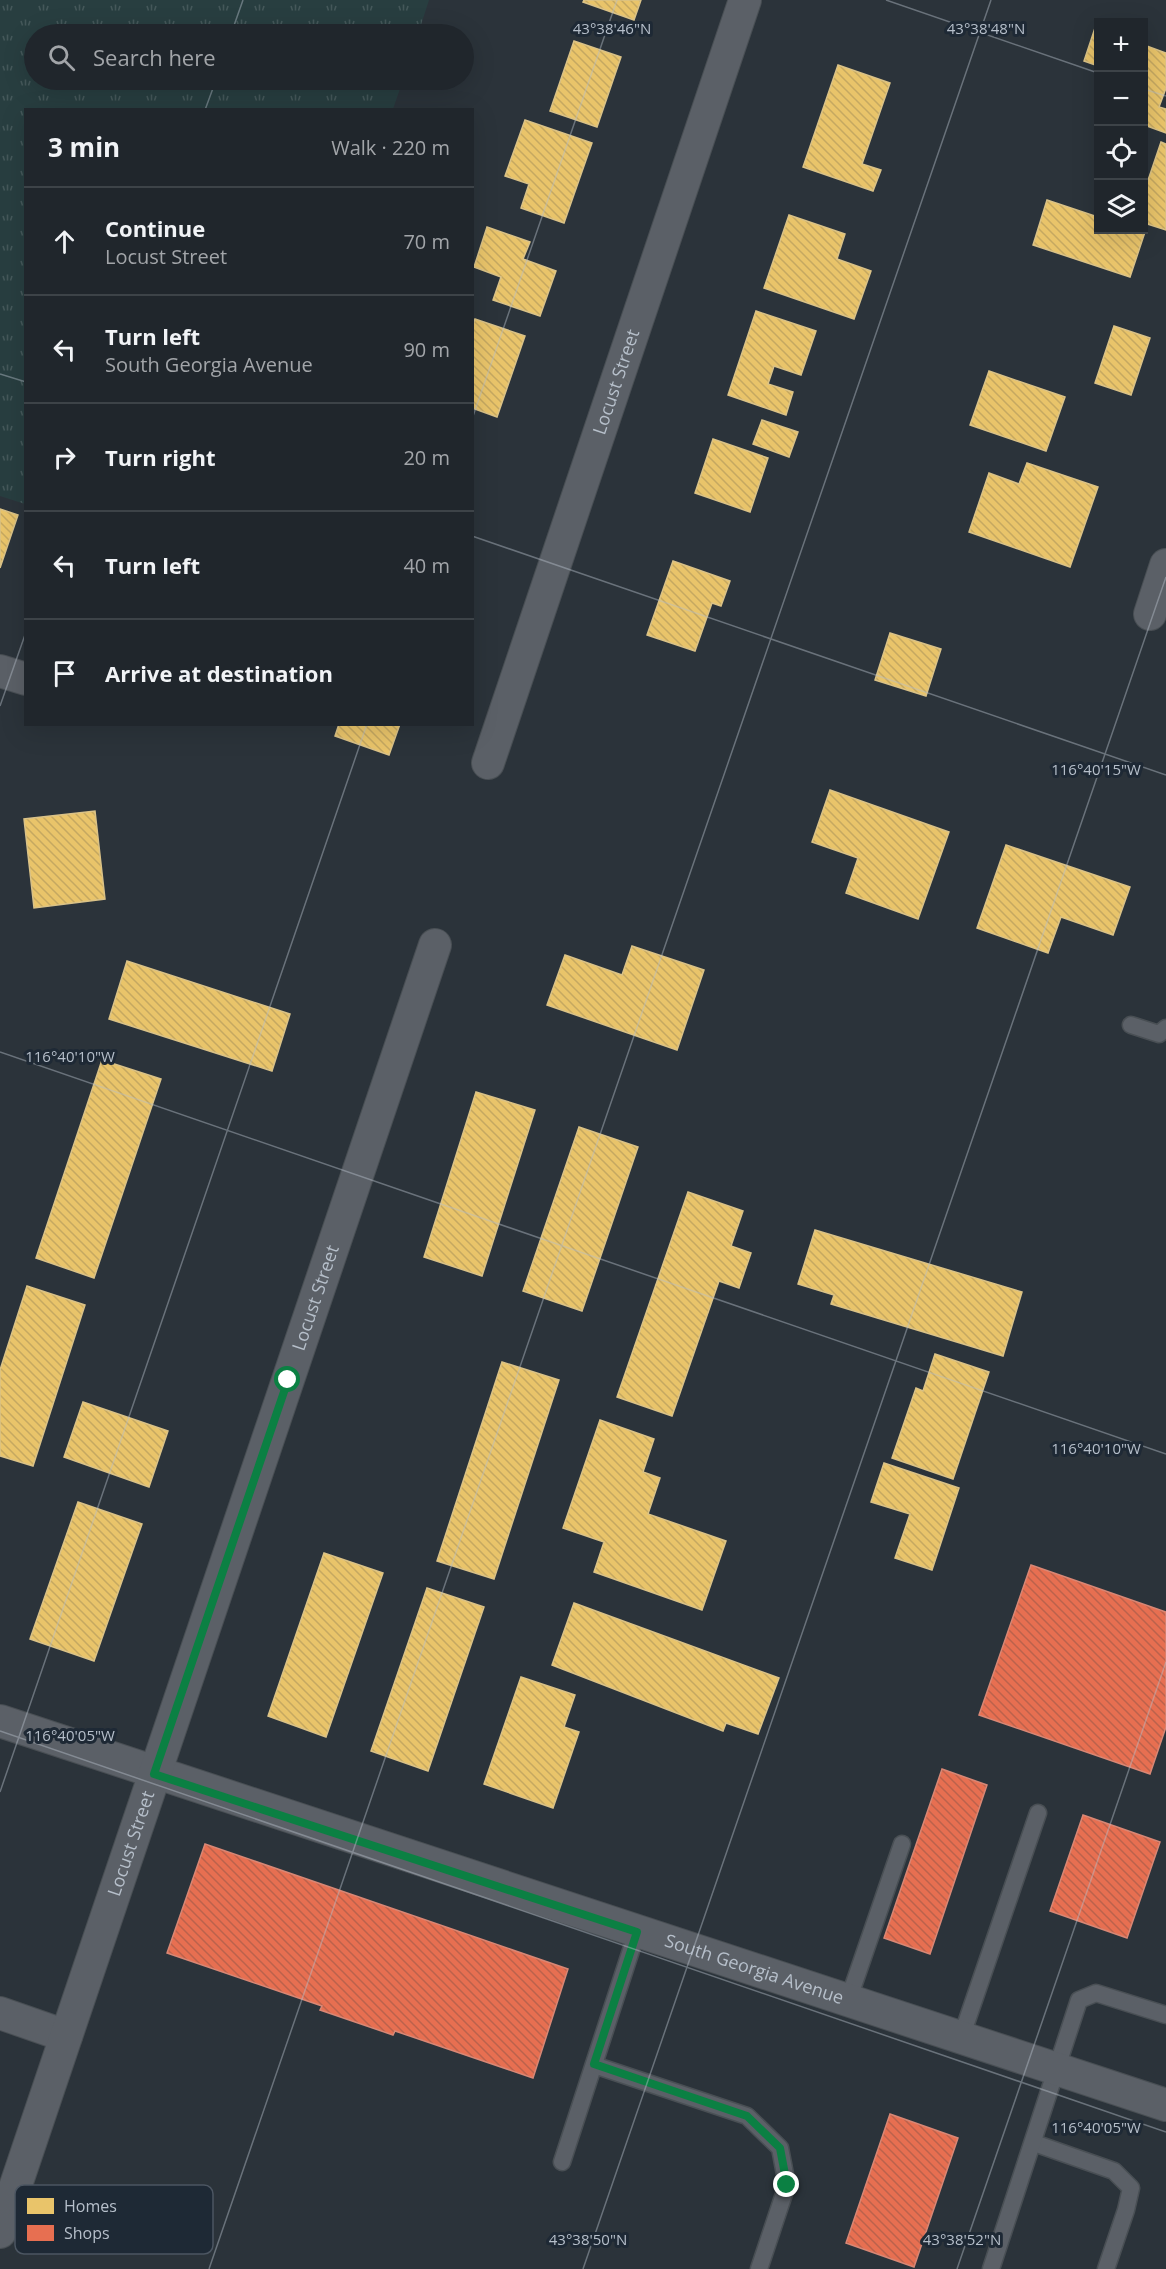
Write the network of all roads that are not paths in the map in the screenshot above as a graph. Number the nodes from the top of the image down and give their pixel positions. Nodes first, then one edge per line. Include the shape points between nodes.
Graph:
1 (745, 0) edge
2 (1166, 565) edge
3 (1150, 614) dead end
4 (0, 670) edge
5 (24, 678) edge
6 (488, 763) dead end
7 (435, 945) dead end
8 (1131, 1025) dead end
9 (1166, 1028) edge
10 (0, 1721) edge
11 (154, 1774) junction
12 (1038, 1814) dead end
13 (902, 1844) dead end
14 (637, 1932) junction
15 (848, 2001) junction
16 (0, 2013) edge
17 (1166, 2015) edge
18 (66, 2036) junction
19 (961, 2038) junction
20 (594, 2064) junction
21 (1058, 2070) junction
22 (1166, 2105) edge
23 (1034, 2143) junction
24 (562, 2162) dead end
25 (16, 2185) edge
26 (15, 2187) edge
27 (0, 2232) edge
28 (759, 2269) edge
29 (991, 2269) edge
30 (1106, 2269) edge

1 - 6 street, Locust Street
2 - 3 street
4 - 5 street
7 - 11 street, Locust Street
8 - 9 lane via 1159,1034
10 - 11 street, South Georgia Avenue
11 - 14 street, South Georgia Avenue
11 - 18 street, Locust Street
12 - 19 lane
13 - 15 lane
14 - 15 street, South Georgia Avenue
14 - 20 lane
15 - 19 street, South Georgia Avenue
16 - 18 street
17 - 21 lane via 1096,1993 1079,2000
18 - 25 street, Locust Street
19 - 21 street, South Georgia Avenue
20 - 24 lane
20 - 28 lane via 747,2116 780,2148 787,2185
21 - 22 street, South Georgia Avenue
21 - 23 lane
23 - 29 lane
23 - 30 lane via 1114,2171 1131,2188
26 - 27 street, Locust Street

